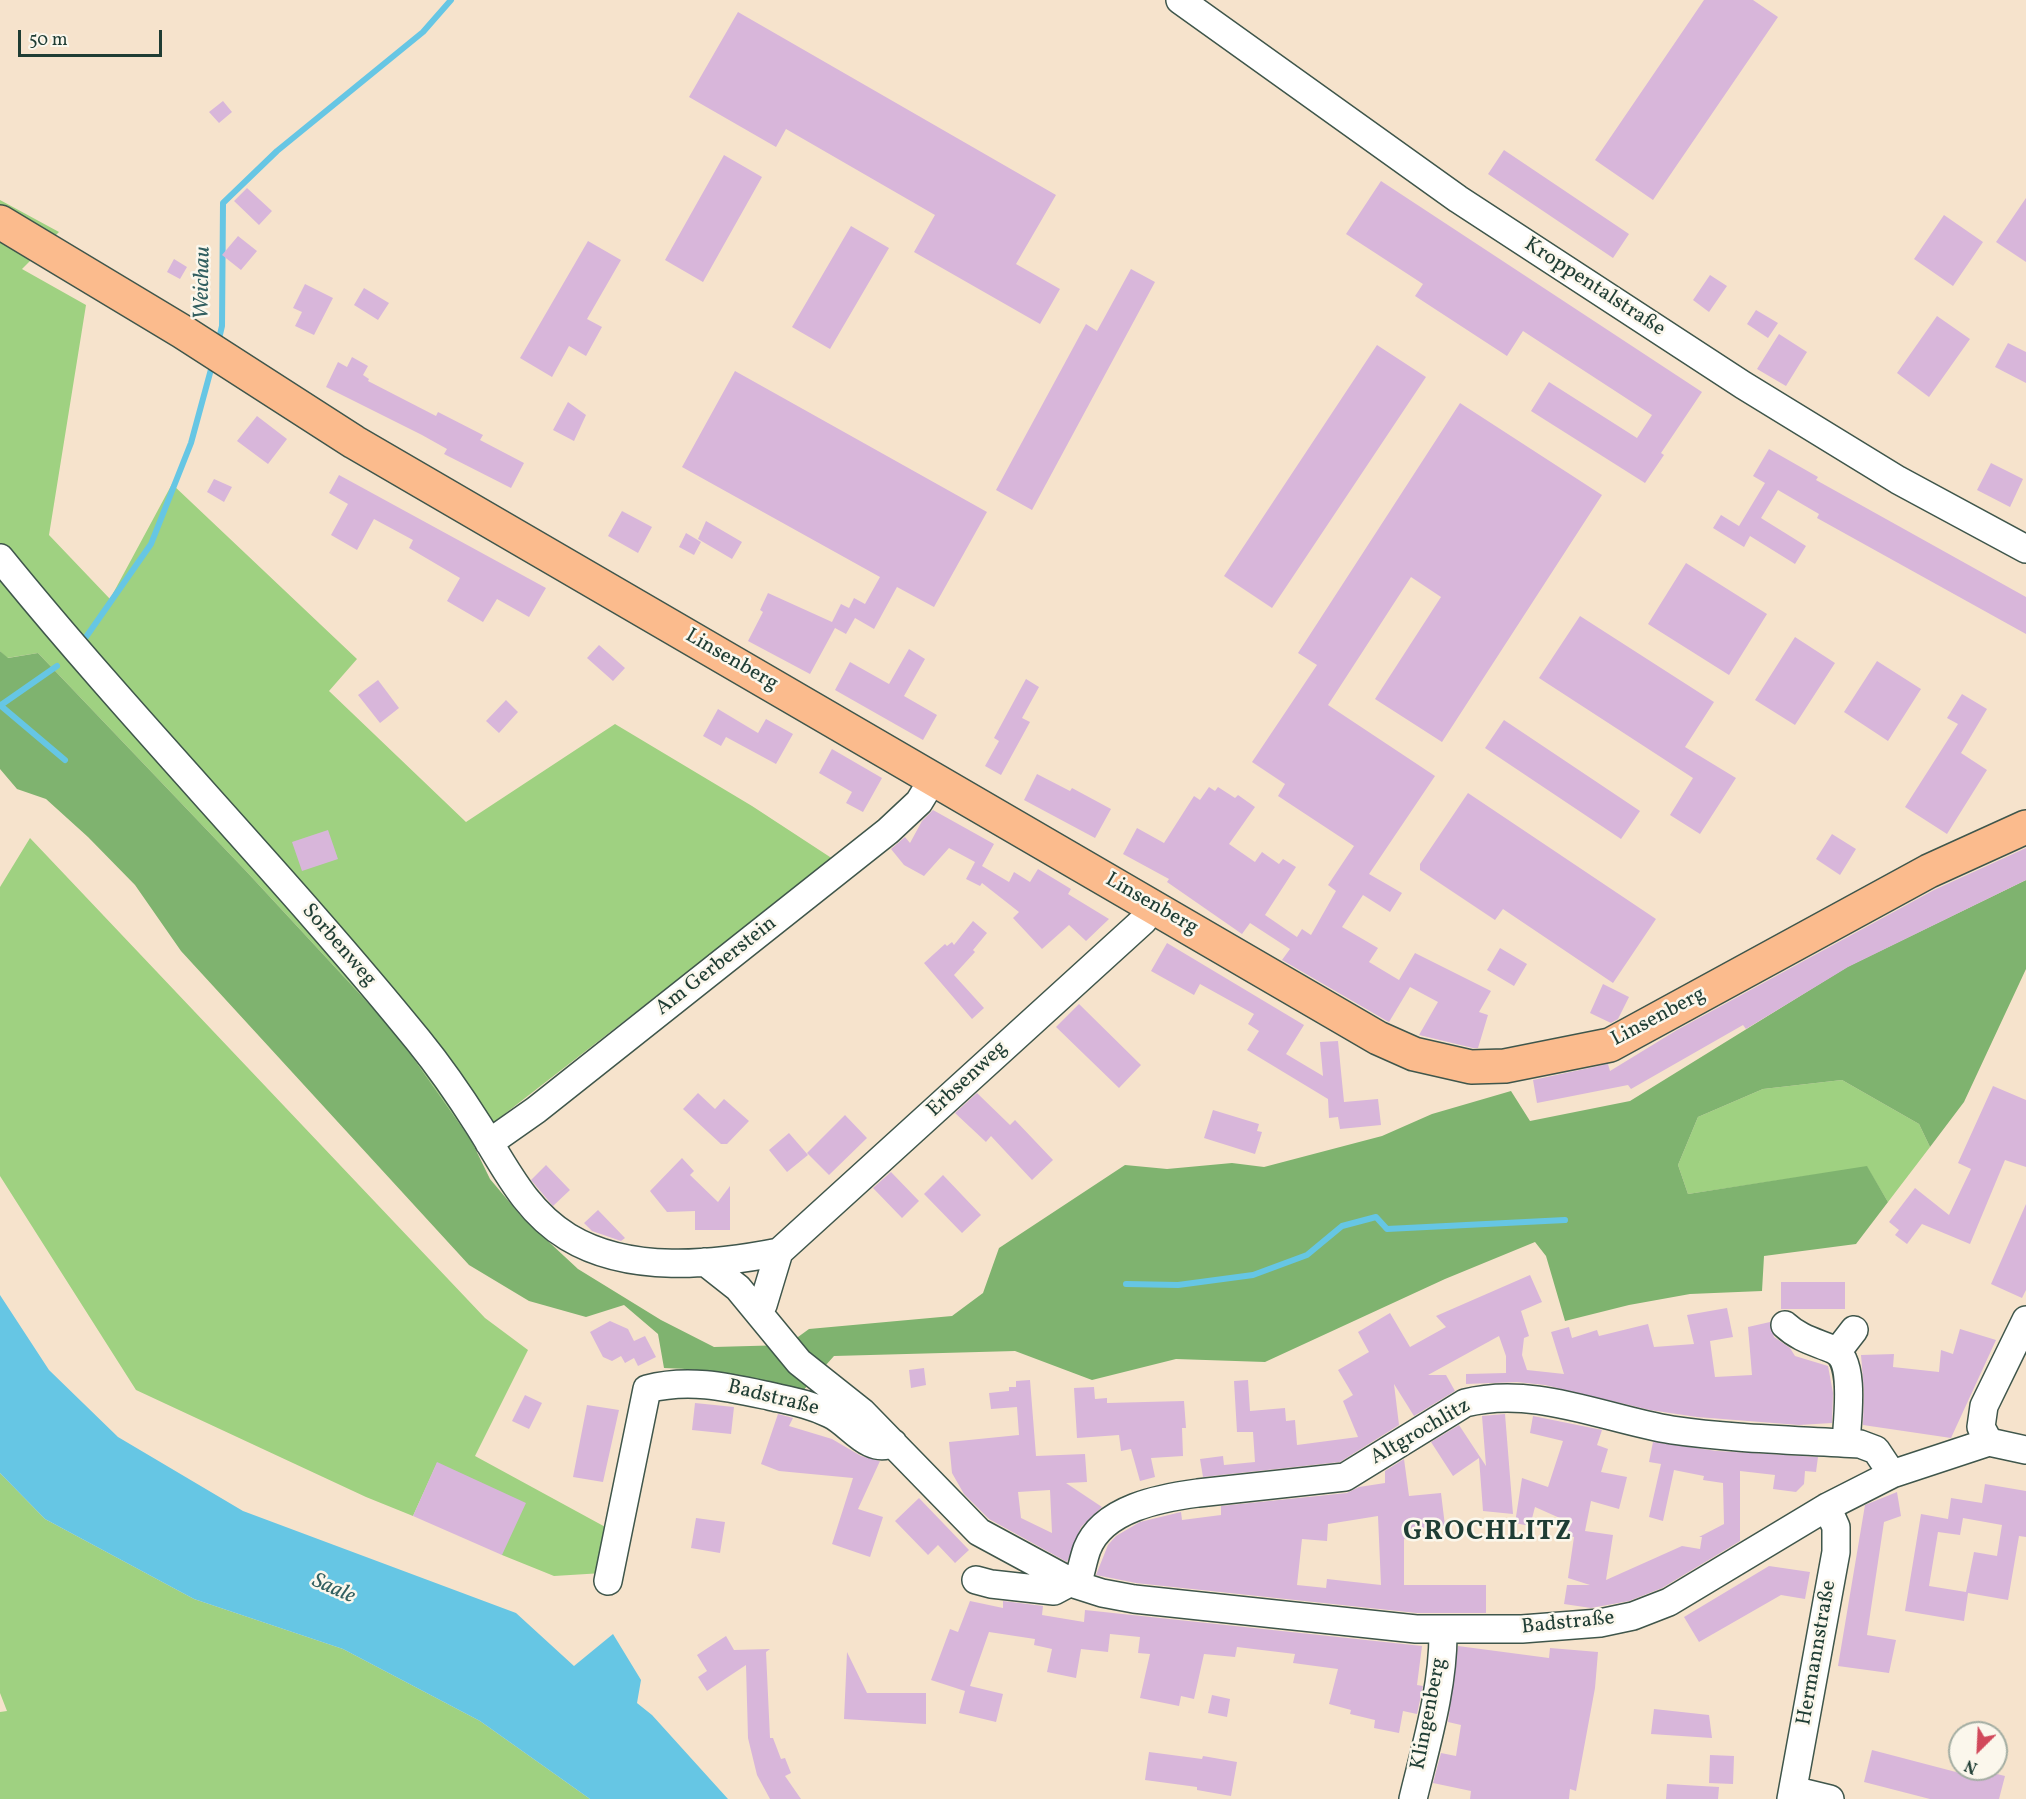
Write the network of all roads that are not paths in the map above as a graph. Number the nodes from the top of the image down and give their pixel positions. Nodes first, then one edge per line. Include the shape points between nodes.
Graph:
1 (1180, 0) edge
2 (0, 222) edge
3 (2026, 549) edge
4 (0, 558) edge
5 (933, 779) junction
6 (2026, 827) edge
7 (1153, 906) junction
8 (489, 1143) junction
9 (780, 1252) junction
10 (705, 1262) junction
11 (757, 1310) junction
12 (2026, 1320) edge
13 (1785, 1325) dead end
14 (1854, 1330) dead end
15 (1837, 1352) junction
16 (1989, 1442) junction
17 (893, 1443) junction
18 (1846, 1443) junction
19 (2026, 1450) edge
20 (1892, 1474) junction
21 (1827, 1507) junction
22 (976, 1580) dead end
23 (608, 1581) dead end
24 (1074, 1583) junction
25 (1443, 1629) junction
26 (1792, 1795) edge
27 (1413, 1799) edge
28 (1830, 1799) edge

1 - 3 street, Kroppentalstraße via 1458,199 1743,385 1898,480
2 - 5 main road, Linsenberg via 228,360 311,416
4 - 8 street, Sorbenweg via 417,1039
5 - 7 main road, Linsenberg
5 - 8 street, Am Gerberstein via 912,810 853,860
6 - 7 main road, Linsenberg via 1929,871 1610,1045 1484,1068 1456,1066 1396,1047
7 - 9 street, Erbsenweg via 1145,919
8 - 10 street, Sorbenweg via 528,1203 571,1239 630,1259
9 - 10 street, Sorbenweg
9 - 11 street via 763,1305
10 - 11 street via 738,1288
11 - 17 street via 799,1362 862,1412
12 - 16 street via 1984,1406 1981,1427
13 - 15 street via 1795,1335
14 - 15 street
15 - 18 street via 1844,1360 1848,1377
16 - 19 street
16 - 20 street, Badstraße
17 - 23 street, Badstraße via 879,1446 838,1418 807,1404 730,1387 693,1383 647,1389
17 - 24 street, Badstraße via 979,1533
18 - 20 street, Altgrochlitz via 1868,1445 1881,1456
18 - 24 street, Altgrochlitz via 1671,1430 1525,1399 1475,1401 1428,1424 1345,1477 1190,1494 1128,1511 1091,1541
20 - 21 street, Badstraße
21 - 25 street, Badstraße via 1669,1602 1633,1616 1600,1623 1522,1629
21 - 26 street, Hermannstraße via 1836,1527 1836,1552
22 - 24 street via 1054,1591
24 - 25 street, Badstraße via 1134,1599 1376,1626
25 - 27 street, Klingenberg via 1434,1705
26 - 28 street

